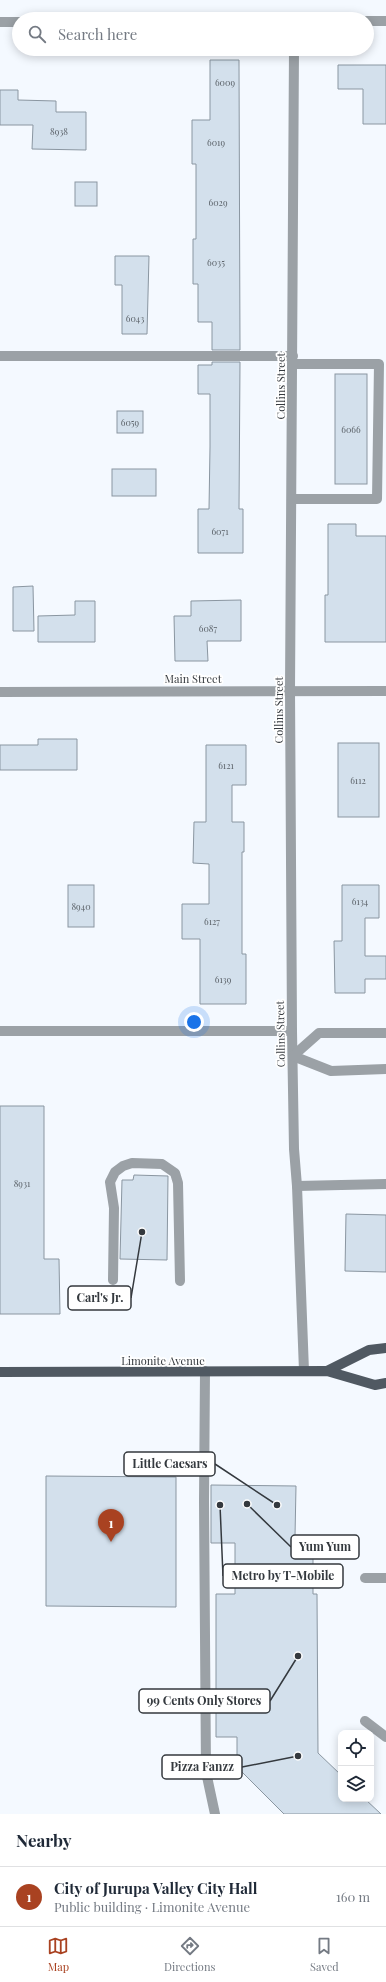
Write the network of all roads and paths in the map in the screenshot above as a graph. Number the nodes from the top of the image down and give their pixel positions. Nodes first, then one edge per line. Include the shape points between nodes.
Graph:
1 (374, 21) edge
2 (386, 21) edge
3 (0, 22) edge
4 (12, 22) edge
5 (294, 56) edge
6 (0, 356) edge
7 (293, 360) junction
8 (292, 498) junction
9 (290, 690) junction
10 (386, 691) edge
11 (0, 692) edge
12 (0, 1031) edge
13 (292, 1031) junction
14 (386, 1033) edge
15 (293, 1056) junction
16 (386, 1069) edge
17 (386, 1184) edge
18 (297, 1186) junction
19 (113, 1280) dead end
20 (180, 1281) dead end
21 (386, 1348) edge
22 (304, 1371) junction
23 (327, 1371) junction
24 (0, 1372) edge
25 (205, 1372) junction
26 (386, 1383) edge
27 (375, 1384) junction
28 (386, 1388) edge
29 (365, 1578) dead end
30 (386, 1578) edge
31 (364, 1721) dead end
32 (386, 1737) edge
33 (216, 1814) edge

1 - 2 street
3 - 4 street
5 - 7 street, Collins Street
6 - 7 street
7 - 8 street, Collins Street
7 - 8 street via 379,364 377,499
8 - 9 street, Collins Street
9 - 10 street, Main Street
9 - 11 street, Main Street
9 - 13 street, Collins Street
12 - 13 street
13 - 15 street, Collins Street
14 - 15 street via 319,1033
15 - 16 street via 331,1071
15 - 18 street, Collins Street
17 - 18 street
18 - 22 street, Collins Street
19 - 20 street via 114,1208 110,1182 115,1172 132,1163 162,1164 175,1173 178,1184
21 - 23 main road, Limonite Avenue via 369,1350
22 - 23 main road, Limonite Avenue
22 - 25 main road, Limonite Avenue
23 - 27 main road, Limonite Avenue
24 - 25 main road, Limonite Avenue
25 - 33 street via 206,1772
26 - 27 main road, Limonite Avenue
27 - 28 main road
29 - 30 street
31 - 32 street

